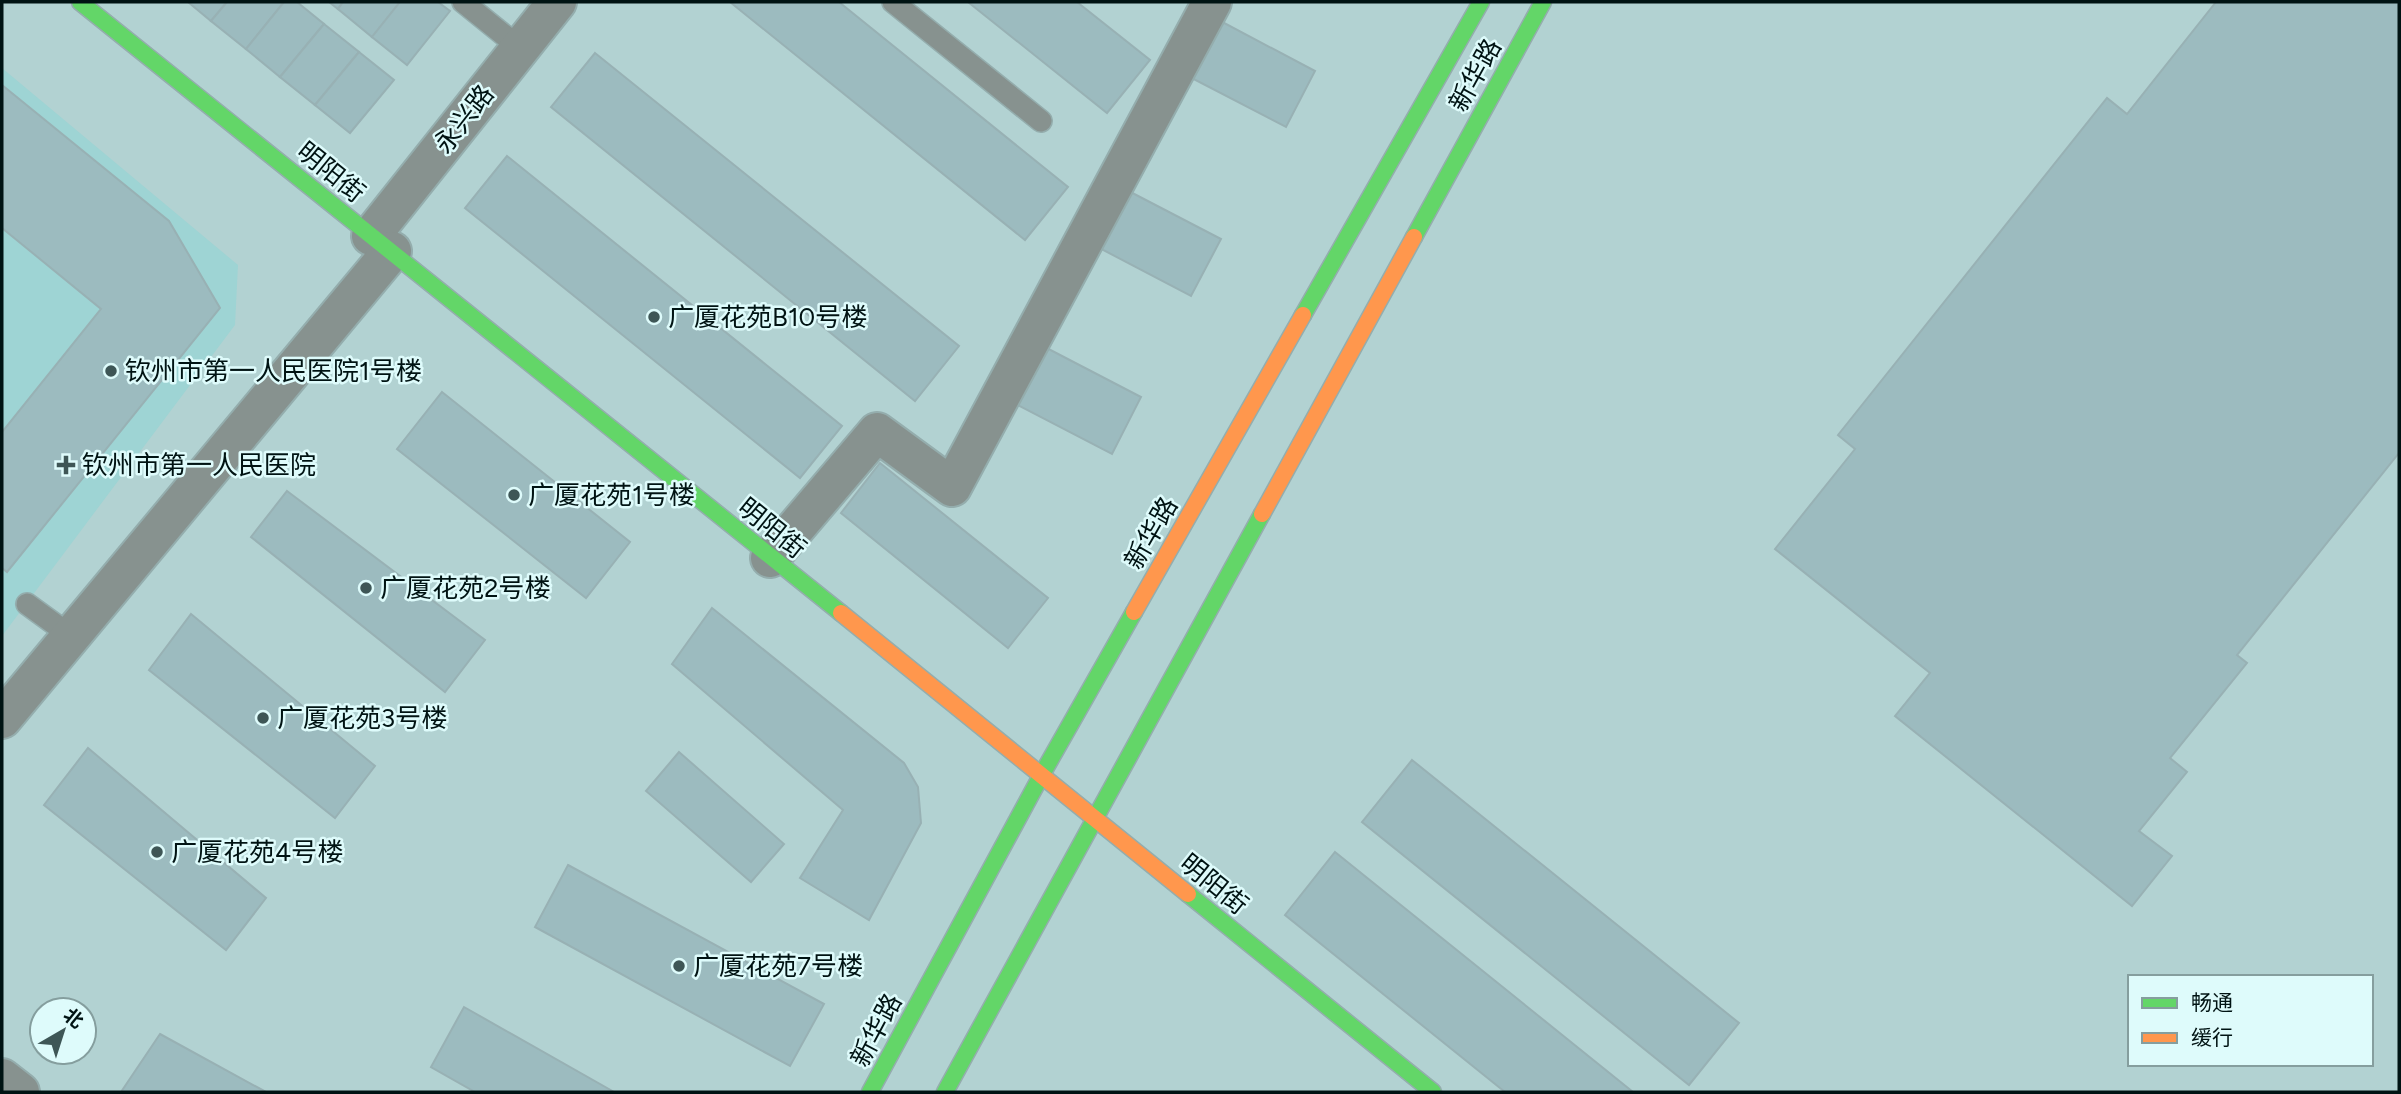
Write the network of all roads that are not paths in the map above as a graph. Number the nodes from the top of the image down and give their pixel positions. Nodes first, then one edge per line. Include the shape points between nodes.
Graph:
1 (80, 2) edge
2 (463, 2) edge
3 (557, 2) edge
4 (893, 2) edge
5 (1212, 2) edge
6 (1481, 2) edge
7 (1543, 2) edge
8 (520, 48) junction
9 (1041, 121) dead end
10 (382, 243) junction
11 (770, 558) junction
12 (27, 604) dead end
13 (71, 636) junction
14 (2, 719) edge
15 (1041, 776) junction
16 (1096, 820) junction
17 (870, 1092) edge
18 (945, 1092) edge
19 (1433, 1092) edge

1 - 10 street, 明阳街
2 - 8 lane
3 - 8 street, 永兴路
4 - 9 lane
5 - 11 street via 952,487 877,432
6 - 15 street, 新华路
7 - 16 street, 新华路
8 - 10 street, 永兴路
10 - 11 street, 明阳街
10 - 13 street, 永兴路
11 - 15 street, 明阳街
12 - 13 lane
13 - 14 street, 永兴路
15 - 16 street, 明阳街
15 - 17 street, 新华路
16 - 18 street, 新华路
16 - 19 street, 明阳街

